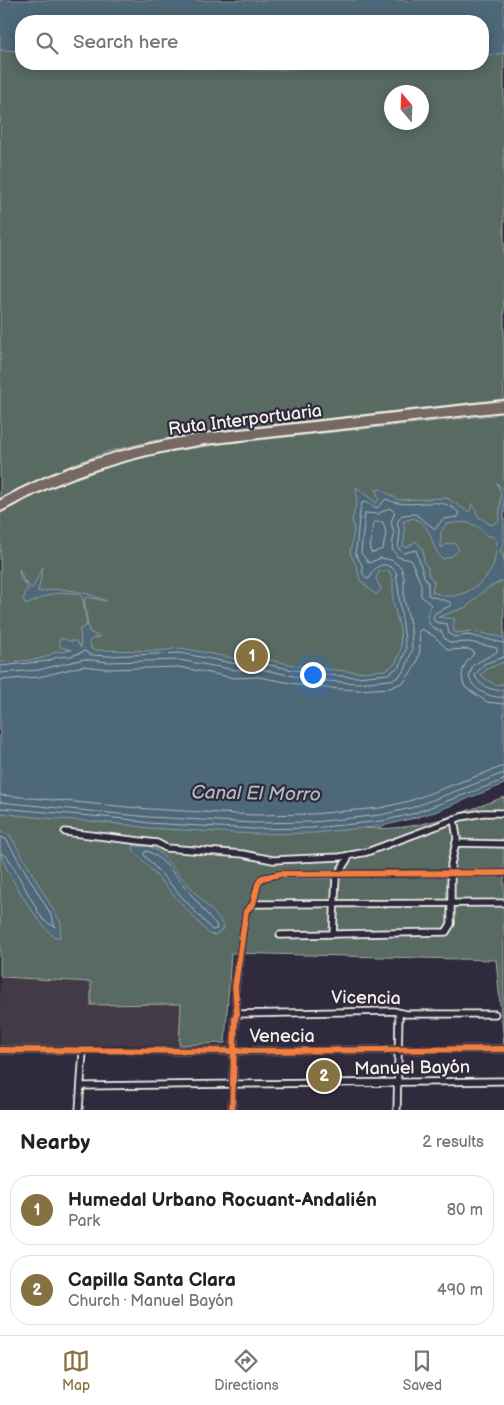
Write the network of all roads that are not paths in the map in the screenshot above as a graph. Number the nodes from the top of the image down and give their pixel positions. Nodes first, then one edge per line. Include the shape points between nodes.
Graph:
1 (504, 406) edge
2 (0, 506) edge
3 (504, 814) edge
4 (454, 819) junction
5 (65, 832) dead end
6 (456, 843) junction
7 (504, 844) edge
8 (350, 855) junction
9 (504, 873) edge
10 (337, 874) junction
11 (451, 874) junction
12 (504, 903) edge
13 (253, 904) junction
14 (334, 904) junction
15 (451, 904) junction
16 (333, 934) junction
17 (280, 935) dead end
18 (399, 1013) junction
19 (237, 1014) junction
20 (495, 1014) dead end
21 (504, 1049) edge
22 (0, 1050) edge
23 (399, 1050) junction
24 (83, 1051) junction
25 (235, 1051) junction
26 (504, 1081) edge
27 (398, 1083) junction
28 (233, 1085) junction
29 (81, 1086) junction
30 (79, 1110) edge
31 (232, 1110) edge
32 (397, 1110) edge

1 - 2 highway, Ruta Interportuaria via 156,447 113,457 73,472
3 - 4 street via 476,814
4 - 6 street
4 - 8 street
5 - 8 street via 273,860
6 - 7 street
6 - 11 street
8 - 10 street
9 - 11 street
10 - 11 street
10 - 13 street via 264,877 259,882
10 - 14 street
11 - 15 street
12 - 15 street
13 - 14 street
13 - 19 street via 246,911 235,988
14 - 15 street
14 - 16 street
15 - 16 street via 450,927 444,933
16 - 17 street
18 - 19 street, Vicencia
18 - 20 street, Vicencia
18 - 23 street
19 - 25 street
21 - 23 street, Venecia
22 - 24 street, Venecia
23 - 25 street, Venecia
23 - 27 street
24 - 25 street, Venecia
24 - 29 street
25 - 28 street
26 - 27 street, Manuel Bayón
27 - 28 street, Manuel Bayón
27 - 32 street
28 - 29 street, Manuel Bayón
28 - 31 street
29 - 30 street

